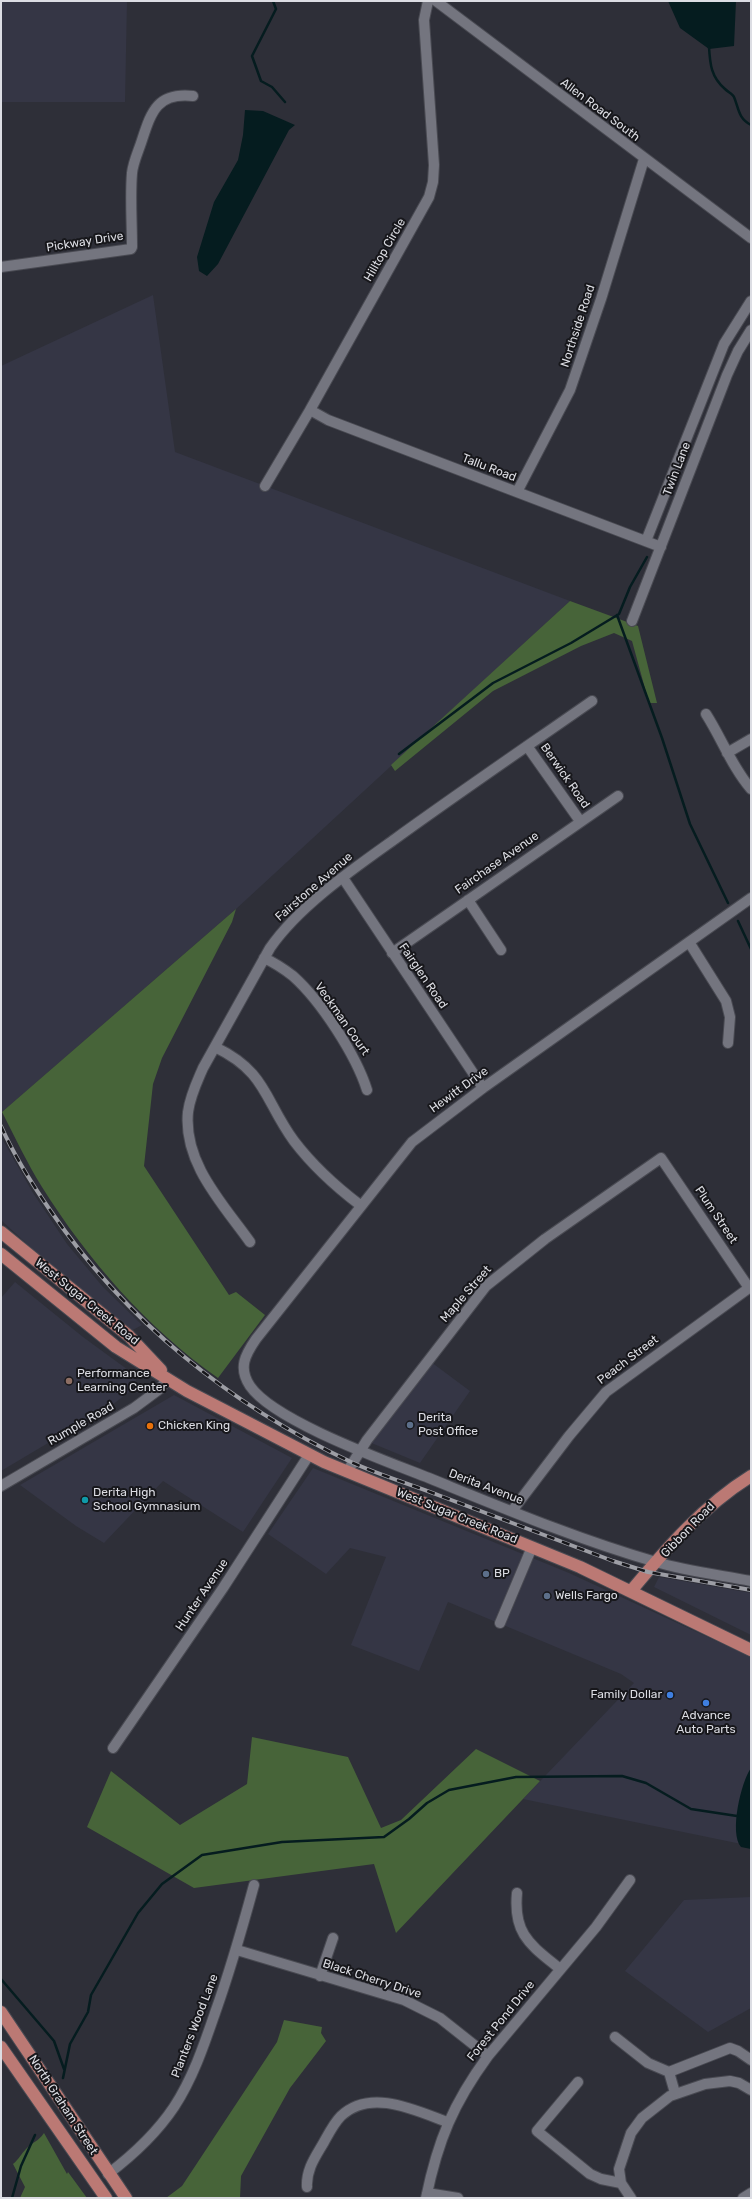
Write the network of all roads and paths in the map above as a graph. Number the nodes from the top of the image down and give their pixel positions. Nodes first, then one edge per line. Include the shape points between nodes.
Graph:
1 (428, 1) edge
2 (436, 1) edge
3 (193, 96) dead end
4 (644, 159) junction
5 (751, 238) edge
6 (1, 267) edge
7 (751, 301) edge
8 (751, 330) edge
9 (310, 410) junction
10 (265, 486) dead end
11 (518, 492) junction
12 (646, 541) junction
13 (661, 547) junction
14 (632, 621) dead end
15 (592, 701) dead end
16 (706, 714) dead end
17 (751, 739) edge
18 (527, 746) junction
19 (727, 753) junction
20 (751, 789) edge
21 (618, 796) dead end
22 (580, 821) junction
23 (343, 878) junction
24 (751, 898) edge
25 (468, 900) junction
26 (689, 942) junction
27 (501, 950) dead end
28 (392, 953) junction
29 (264, 958) junction
30 (728, 1043) dead end
31 (215, 1047) junction
32 (483, 1088) junction
33 (367, 1090) dead end
34 (661, 1158) joint
35 (360, 1205) junction
36 (1, 1232) edge
37 (250, 1242) dead end
38 (1, 1251) edge
39 (1, 1254) edge
40 (43, 1266) junction
41 (748, 1288) joint
42 (243, 1364) joint
43 (167, 1378) junction
44 (359, 1450) junction
45 (309, 1455) junction
46 (347, 1472) junction
47 (751, 1476) edge
48 (1, 1486) edge
49 (512, 1511) junction
50 (532, 1547) junction
51 (656, 1562) junction
52 (751, 1581) edge
53 (631, 1592) junction
54 (500, 1623) dead end
55 (751, 1650) edge
56 (113, 1748) dead end
57 (630, 1880) dead end
58 (254, 1885) dead end
59 (517, 1893) dead end
60 (333, 1938) dead end
61 (237, 1950) junction
62 (560, 1969) junction
63 (320, 1976) junction
64 (1, 2012) edge
65 (615, 2037) dead end
66 (1, 2047) edge
67 (488, 2056) junction
68 (751, 2060) edge
69 (669, 2072) junction
70 (578, 2082) dead end
71 (751, 2090) edge
72 (675, 2094) junction
73 (447, 2122) junction
74 (108, 2174) junction
75 (621, 2183) junction
76 (308, 2186) dead end
77 (751, 2193) edge
78 (426, 2196) edge
79 (106, 2198) edge
80 (126, 2198) edge
81 (458, 2198) edge
82 (631, 2198) edge
83 (743, 2198) edge

1 - 9 street, Hilltop Circle via 424,20 434,165 429,197
2 - 4 street, Allen Road South
3 - 6 street, Pickway Drive via 180,95 162,100 152,112 132,172 131,248 127,251
4 - 5 street, Allen Road South
4 - 11 street, Northside Road via 601,300 570,390
7 - 12 street, Twin Lane via 724,344
8 - 13 street, Twin Lane via 727,374
9 - 10 street, Hilltop Circle
9 - 11 street, Tallu Road via 328,420
11 - 12 street, Tallu Road
12 - 13 street, Tallu Road
13 - 14 street, Twin Lane
15 - 18 street, Fairstone Avenue
16 - 19 street
17 - 19 street
18 - 22 street, Berwick Road
18 - 23 street, Fairstone Avenue
19 - 20 street
21 - 22 street, Fairchase Avenue
22 - 25 street, Fairchase Avenue
23 - 28 street, Fairglen Road
23 - 29 street, Fairstone Avenue via 288,925
24 - 26 street, Hewitt Drive
25 - 27 street
25 - 28 street, Fairchase Avenue
26 - 30 street via 726,1001 730,1017
26 - 32 street, Hewitt Drive
28 - 32 street, Fairglen Road
29 - 31 street, Fairstone Avenue
29 - 33 street, Veckman Court via 284,969 310,994 359,1068
31 - 35 street via 229,1053 253,1072 295,1142 325,1176
31 - 37 street, Fairstone Avenue via 203,1068 191,1099 188,1123 190,1145 206,1180
32 - 35 street, Hewitt Drive via 412,1142
34 - 41 street, Plum Street
34 - 44 street, Maple Street via 539,1243 486,1286
35 - 42 street, Hewitt Drive via 256,1339
36 - 40 main road, West Sugar Creek Road
38 - 40 main road via 26,1269 32,1271
39 - 43 main road, West Sugar Creek Road via 116,1347
40 - 43 main road, West Sugar Creek Road via 129,1336
41 - 49 street, Peach Street via 606,1392 568,1436
42 - 44 street, Derita Avenue via 249,1384 262,1398 299,1421
43 - 45 main road, West Sugar Creek Road
43 - 48 street, Rumple Road via 161,1388 134,1408
44 - 46 street, Maple Street
44 - 49 street, Derita Avenue
45 - 46 main road, West Sugar Creek Road
45 - 56 street, Hunter Avenue via 223,1588
46 - 50 main road, West Sugar Creek Road
47 - 51 main road, Gibbon Road via 715,1502
49 - 51 street, Derita Avenue
50 - 53 main road, West Sugar Creek Road
50 - 54 street
51 - 52 street, Derita Avenue
51 - 53 main road, Gibbon Road
53 - 55 main road, West Sugar Creek Road
57 - 62 street, Forest Pond Drive via 596,1927
58 - 61 street, Planters Wood Lane
59 - 62 street via 517,1919 524,1937
60 - 63 street
61 - 63 street, Black Cherry Drive
61 - 74 street, Planters Wood Lane via 202,2050 184,2090 145,2143
62 - 67 street, Forest Pond Drive
63 - 67 street, Black Cherry Drive via 382,1993 422,2008 440,2018
64 - 74 main road, North Graham Street
65 - 69 street via 648,2063
66 - 79 main road, North Graham Street
67 - 73 street, Forest Pond Drive via 462,2093
68 - 69 street via 730,2048
69 - 72 street
70 - 75 street via 537,2131 590,2174
71 - 72 street via 739,2083 718,2081
72 - 75 street via 653,2108 631,2133 619,2169
73 - 76 street via 390,2103 368,2102 357,2105 336,2122 310,2166
73 - 78 street, Forest Pond Drive via 436,2153
74 - 80 main road, North Graham Street
75 - 82 street
77 - 83 street
78 - 81 street

